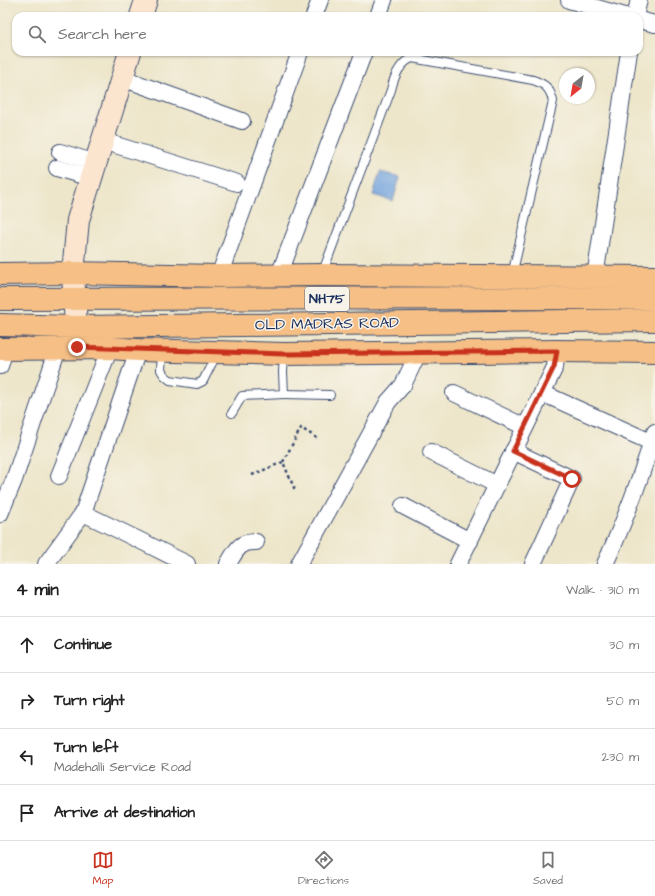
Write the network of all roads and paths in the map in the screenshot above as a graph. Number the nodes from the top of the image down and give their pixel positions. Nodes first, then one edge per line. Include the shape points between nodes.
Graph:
1 (320, 0) edge
2 (384, 0) edge
3 (569, 0) edge
4 (639, 0) edge
5 (316, 12) edge
6 (380, 12) edge
7 (611, 12) edge
8 (636, 12) edge
9 (643, 21) edge
10 (655, 24) edge
11 (129, 56) edge
12 (299, 56) edge
13 (362, 56) edge
14 (628, 56) edge
15 (122, 78) junction
16 (242, 121) dead end
17 (103, 141) junction
18 (58, 160) dead end
19 (94, 171) junction
20 (237, 183) dead end
21 (73, 273) junction
22 (0, 274) edge
23 (279, 275) junction
24 (321, 275) junction
25 (219, 276) junction
26 (511, 276) junction
27 (595, 277) junction
28 (655, 277) edge
29 (655, 298) edge
30 (0, 299) edge
31 (76, 300) junction
32 (655, 320) edge
33 (0, 325) edge
34 (76, 327) junction
35 (58, 348) junction
36 (110, 348) junction
37 (138, 350) junction
38 (162, 351) junction
39 (419, 351) junction
40 (557, 351) junction
41 (217, 352) junction
42 (655, 352) edge
43 (2, 354) edge
44 (284, 354) junction
45 (454, 393) dead end
46 (542, 393) junction
47 (284, 394) junction
48 (330, 395) dead end
49 (232, 413) dead end
50 (525, 427) junction
51 (317, 438) dead end
52 (654, 440) edge
53 (513, 451) junction
54 (431, 452) dead end
55 (284, 462) junction
56 (252, 475) dead end
57 (59, 476) dead end
58 (497, 485) junction
59 (295, 490) dead end
60 (403, 506) dead end
61 (83, 513) junction
62 (0, 514) edge
63 (470, 540) junction
64 (256, 542) dead end
65 (46, 564) edge
66 (187, 564) edge
67 (228, 564) edge
68 (299, 564) edge
69 (458, 564) edge
70 (533, 564) edge
71 (605, 564) edge

1 - 5 street
2 - 6 street
3 - 7 street
4 - 8 street
9 - 10 street
11 - 15 main road
12 - 25 street
13 - 23 street
14 - 27 street
15 - 16 street
15 - 17 main road
17 - 19 main road
17 - 20 street
18 - 19 street
19 - 21 main road via 78,220
21 - 22 main road
21 - 25 main road
21 - 31 main road
23 - 24 main road
23 - 25 main road
24 - 26 main road
24 - 26 lane via 393,82 401,66 412,58 533,80 547,86 551,92 553,101
26 - 27 main road
27 - 28 main road
29 - 31 main road, OLD MADRAS ROAD / NH75
30 - 31 main road, OLD MADRAS ROAD / NH75
31 - 34 main road
32 - 34 main road, OLD MADRAS ROAD / NH75
33 - 34 main road, OLD MADRAS ROAD / NH75
35 - 36 main road
35 - 43 main road
35 - 62 street via 14,480
36 - 37 main road
36 - 57 street
37 - 38 main road
37 - 61 street
38 - 41 main road
38 - 41 lane via 161,370 164,375 170,380 197,384 203,381
39 - 40 main road
39 - 44 main road
39 - 68 street via 403,385 388,402
40 - 42 main road
40 - 46 street via 554,367
41 - 44 main road
44 - 47 lane
45 - 50 street
46 - 50 street
46 - 52 street
47 - 48 lane
47 - 49 lane via 242,396
50 - 53 street
51 - 55 path via 302,428
52 - 71 street via 631,504
53 - 58 street
53 - 70 street via 572,479
54 - 58 street
55 - 56 path
55 - 59 path
58 - 63 street
60 - 63 street
61 - 65 street
61 - 66 street
63 - 69 street
64 - 67 street via 248,541 238,547

